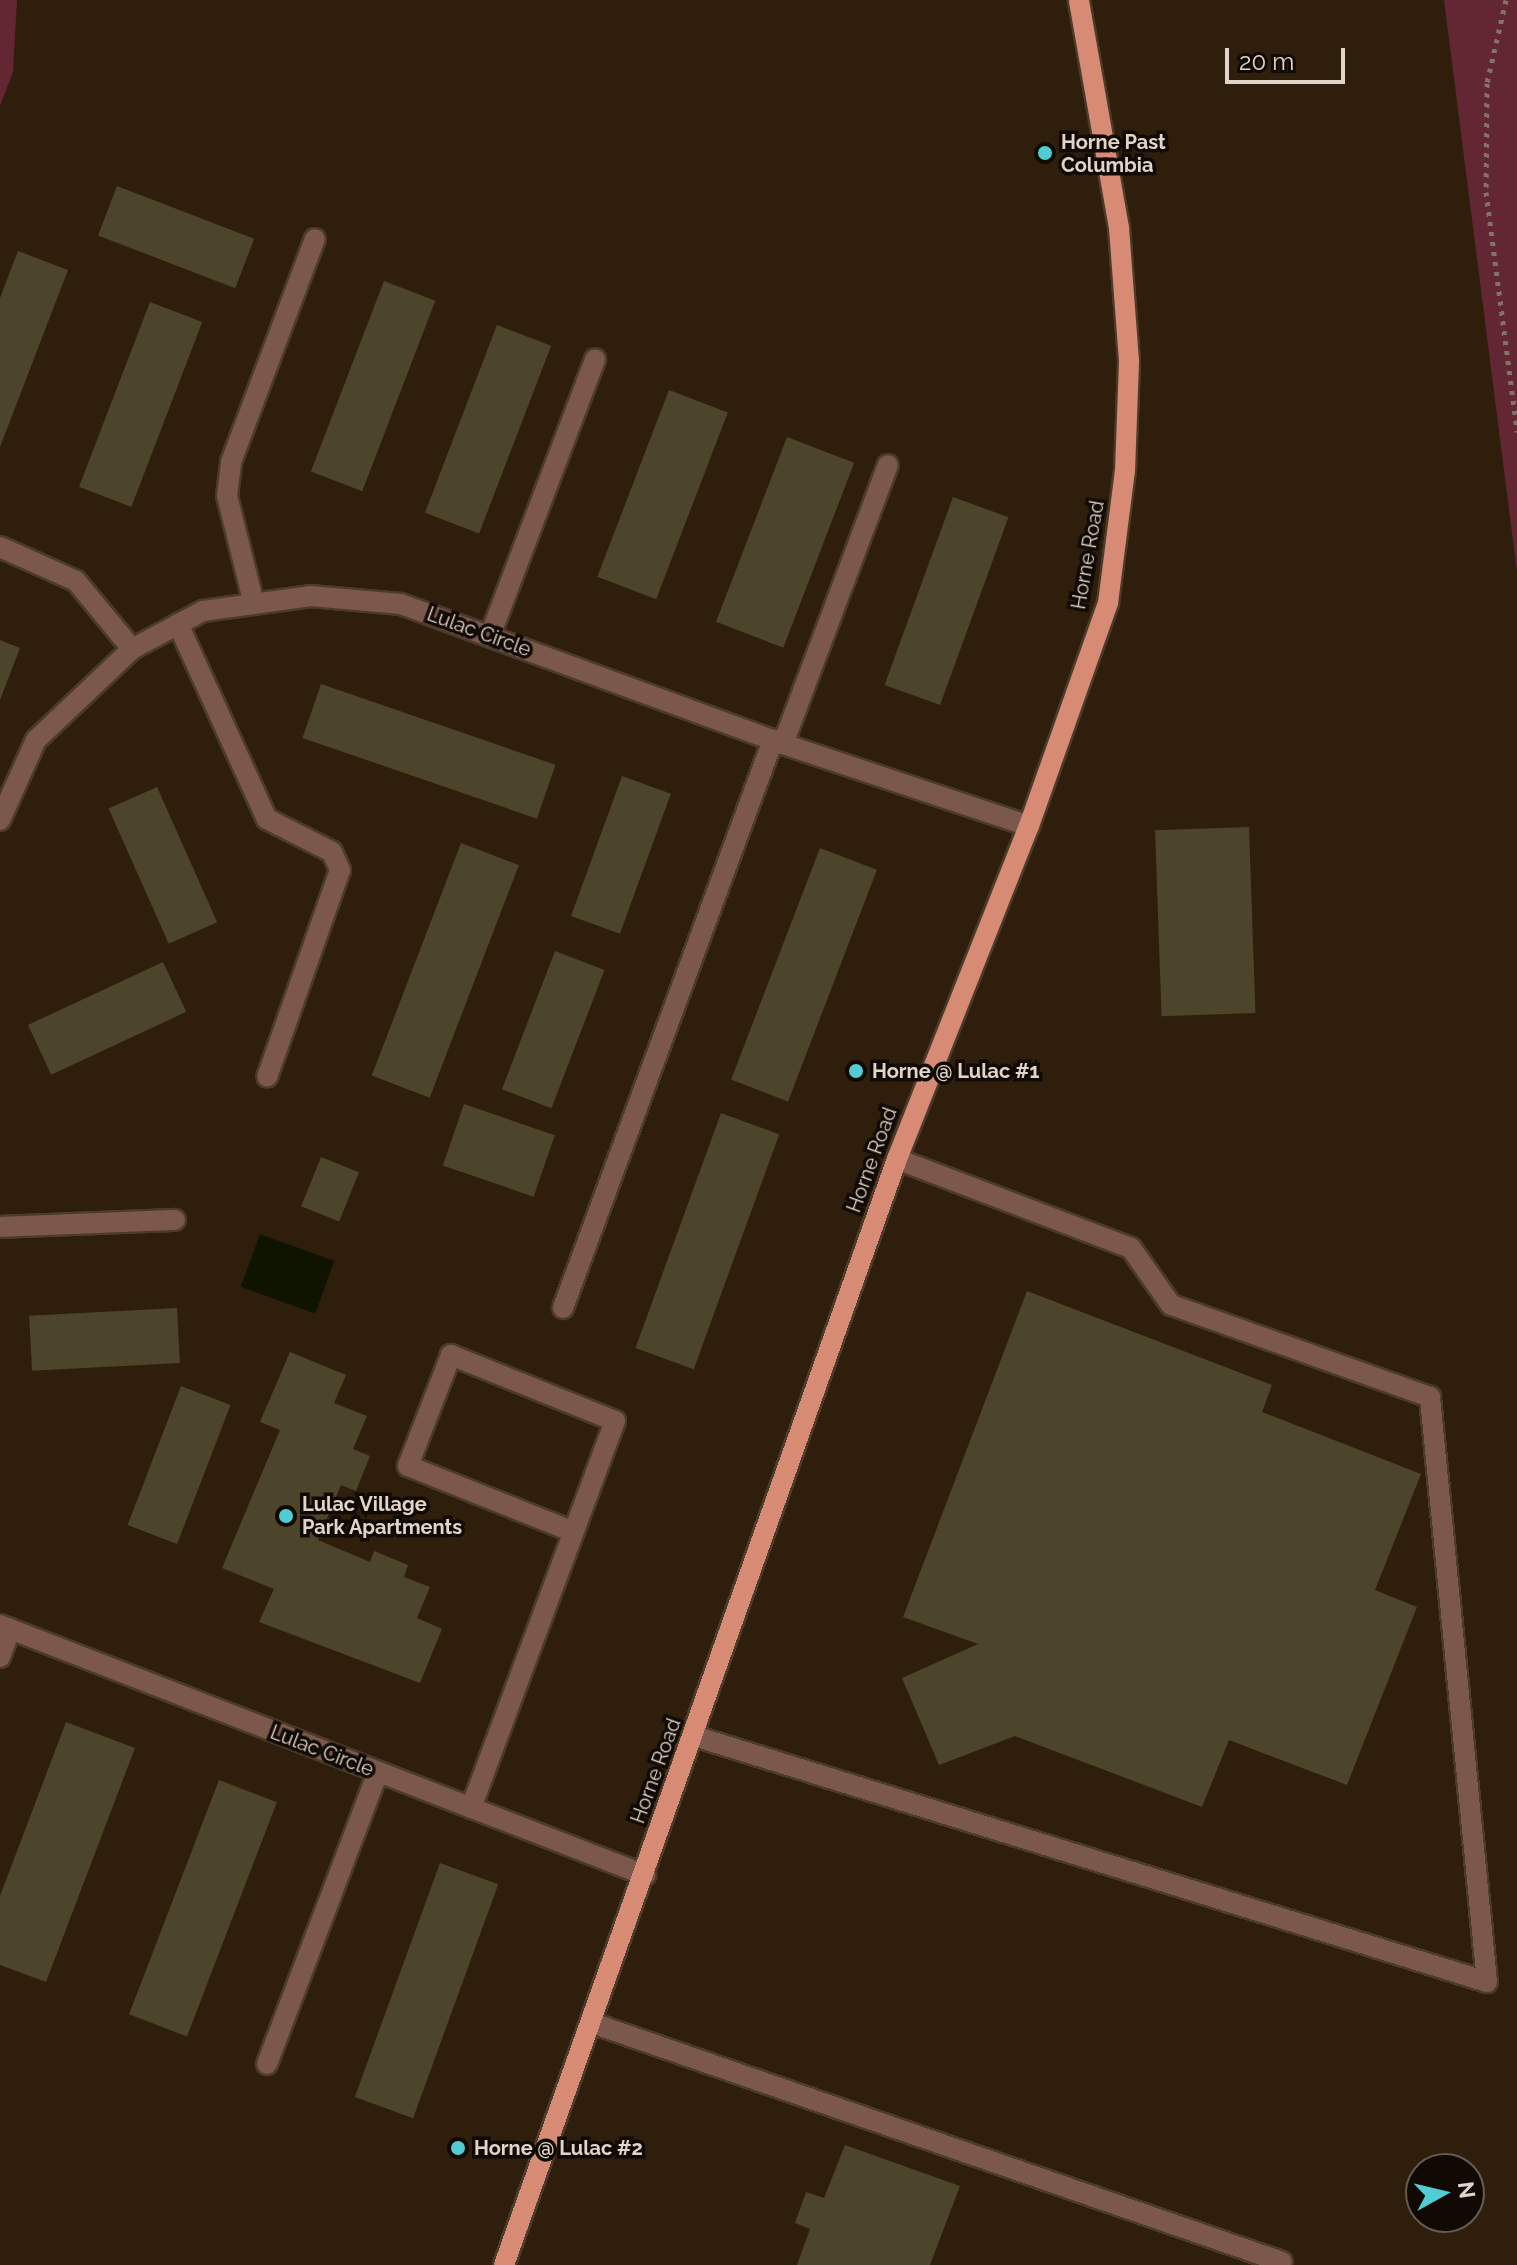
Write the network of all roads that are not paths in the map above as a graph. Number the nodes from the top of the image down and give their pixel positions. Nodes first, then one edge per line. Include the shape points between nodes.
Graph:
1 (1079, 0) edge
2 (315, 239) dead end
3 (595, 359) dead end
4 (888, 465) dead end
5 (0, 547) edge
6 (254, 604) junction
7 (178, 624) junction
8 (490, 636) junction
9 (132, 649) junction
10 (778, 742) junction
11 (0, 820) edge
12 (1029, 826) junction
13 (267, 1077) dead end
14 (897, 1159) junction
15 (175, 1220) dead end
16 (0, 1227) edge
17 (563, 1308) dead end
18 (571, 1531) junction
19 (5, 1627) edge
20 (0, 1657) edge
21 (694, 1736) junction
22 (378, 1772) junction
23 (471, 1808) junction
24 (645, 1875) junction
25 (592, 2023) junction
26 (267, 2064) dead end
27 (1282, 2262) dead end
28 (504, 2265) edge

1 - 12 main road, Horne Road via 1119,228 1129,361 1125,471 1108,603
2 - 6 street via 231,462 227,496
3 - 8 street
4 - 10 street
5 - 9 street via 76,581
6 - 7 street, Lulac Circle via 203,611
6 - 8 street, Lulac Circle via 311,596 401,604
7 - 9 street, Lulac Circle
7 - 13 street via 267,819 332,852 340,870
8 - 10 street, Lulac Circle
9 - 11 street, Lulac Circle via 36,740
10 - 12 street, Lulac Circle
10 - 17 street
12 - 14 main road, Horne Road
14 - 21 main road, Horne Road
14 - 21 street via 1131,1248 1171,1305 1430,1397 1487,1982
15 - 16 street
18 - 18 street via 615,1421 451,1355 408,1466
18 - 23 street
19 - 20 street
19 - 22 street, Lulac Circle
21 - 24 main road, Horne Road
22 - 23 street, Lulac Circle
22 - 26 street
23 - 24 street, Lulac Circle
24 - 25 main road, Horne Road
25 - 27 street
25 - 28 main road, Horne Road

